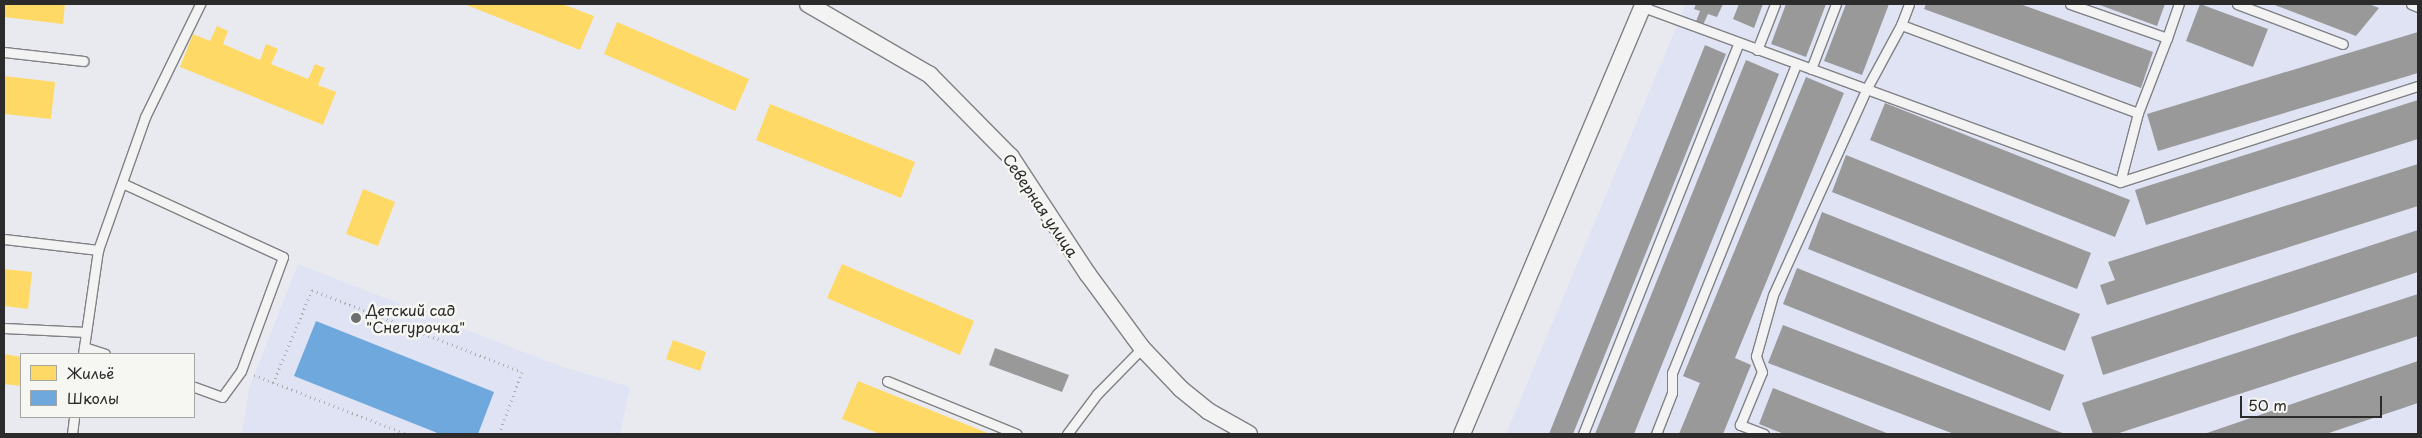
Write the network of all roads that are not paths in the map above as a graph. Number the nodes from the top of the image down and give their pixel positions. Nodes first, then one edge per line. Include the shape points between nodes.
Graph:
1 (200, 4) edge
2 (808, 4) edge
3 (1775, 4) edge
4 (1836, 4) edge
5 (1909, 4) edge
6 (2070, 4) edge
7 (2179, 4) edge
8 (2237, 4) edge
9 (2411, 4) edge
10 (1644, 5) edge
11 (2418, 6) edge
12 (1901, 25) junction
13 (2167, 38) junction
14 (1738, 44) junction
15 (2343, 44) dead end
16 (1757, 50) junction
17 (4, 52) edge
18 (83, 61) dead end
19 (1796, 64) junction
20 (1812, 69) junction
21 (2418, 86) edge
22 (1867, 88) junction
23 (2138, 113) junction
24 (2120, 182) junction
25 (122, 183) junction
26 (4, 239) edge
27 (98, 250) junction
28 (4, 328) edge
29 (86, 332) junction
30 (1142, 348) junction
31 (84, 350) edge
32 (100, 353) edge
33 (887, 381) dead end
34 (195, 386) edge
35 (74, 418) edge
36 (72, 434) edge
37 (1017, 434) edge
38 (1067, 434) edge
39 (1249, 434) edge
40 (1462, 434) edge
41 (1583, 434) edge
42 (1656, 434) edge
43 (1764, 434) edge

1 - 25 lane via 145,117
2 - 30 street, Северная улица via 930,75 1011,157 1087,273
3 - 16 lane
4 - 20 lane
5 - 12 lane
6 - 13 lane
7 - 13 lane
8 - 15 lane
9 - 11 lane
10 - 14 lane
10 - 40 street
12 - 22 lane
12 - 23 lane
13 - 23 lane
14 - 16 lane
14 - 41 lane
16 - 19 lane
17 - 18 lane
19 - 20 lane
19 - 42 lane via 1672,372 1672,393
20 - 22 lane
21 - 24 lane
22 - 24 lane
22 - 43 lane via 1773,295 1756,356 1762,372 1740,425
23 - 24 lane
25 - 27 lane
25 - 34 lane via 283,257 241,371 222,397
26 - 27 lane
27 - 29 lane
28 - 29 lane
29 - 31 lane
30 - 38 lane via 1097,394
30 - 39 street, Северная улица via 1181,389 1208,411
31 - 32 lane
33 - 37 lane
35 - 36 lane

